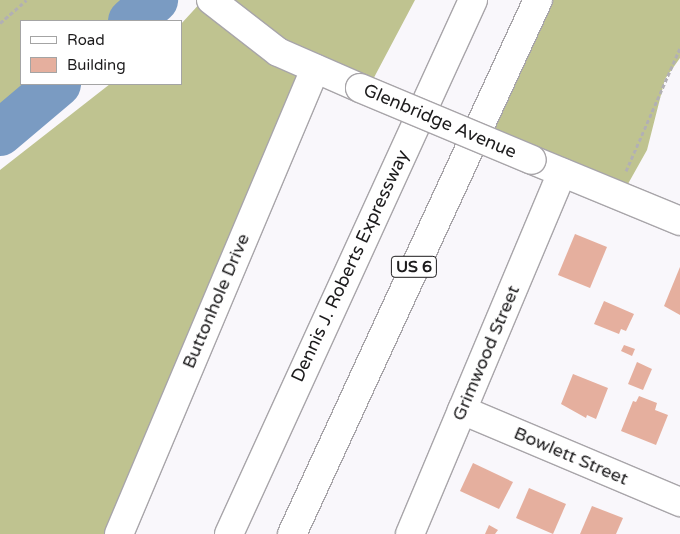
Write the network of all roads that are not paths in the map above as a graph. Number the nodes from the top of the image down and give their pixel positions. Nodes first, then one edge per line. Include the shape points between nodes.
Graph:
1 (211, 0) edge
2 (473, 0) edge
3 (538, 0) edge
4 (315, 69) junction
5 (562, 173) junction
6 (680, 221) edge
7 (462, 410) junction
8 (680, 502) edge
9 (118, 534) edge
10 (229, 534) edge
11 (292, 534) edge
12 (410, 534) edge

1 - 4 main road, Glenbridge Avenue via 278,52
2 - 10 main road, Dennis J. Roberts Expressway
3 - 11 main road, US 6
4 - 5 main road, Glenbridge Avenue, bridge
4 - 9 main road, Buttonhole Drive
5 - 6 main road, Glenbridge Avenue
5 - 7 main road, Grimwood Street
7 - 8 main road, Bowlett Street
7 - 12 main road, Grimwood Street

